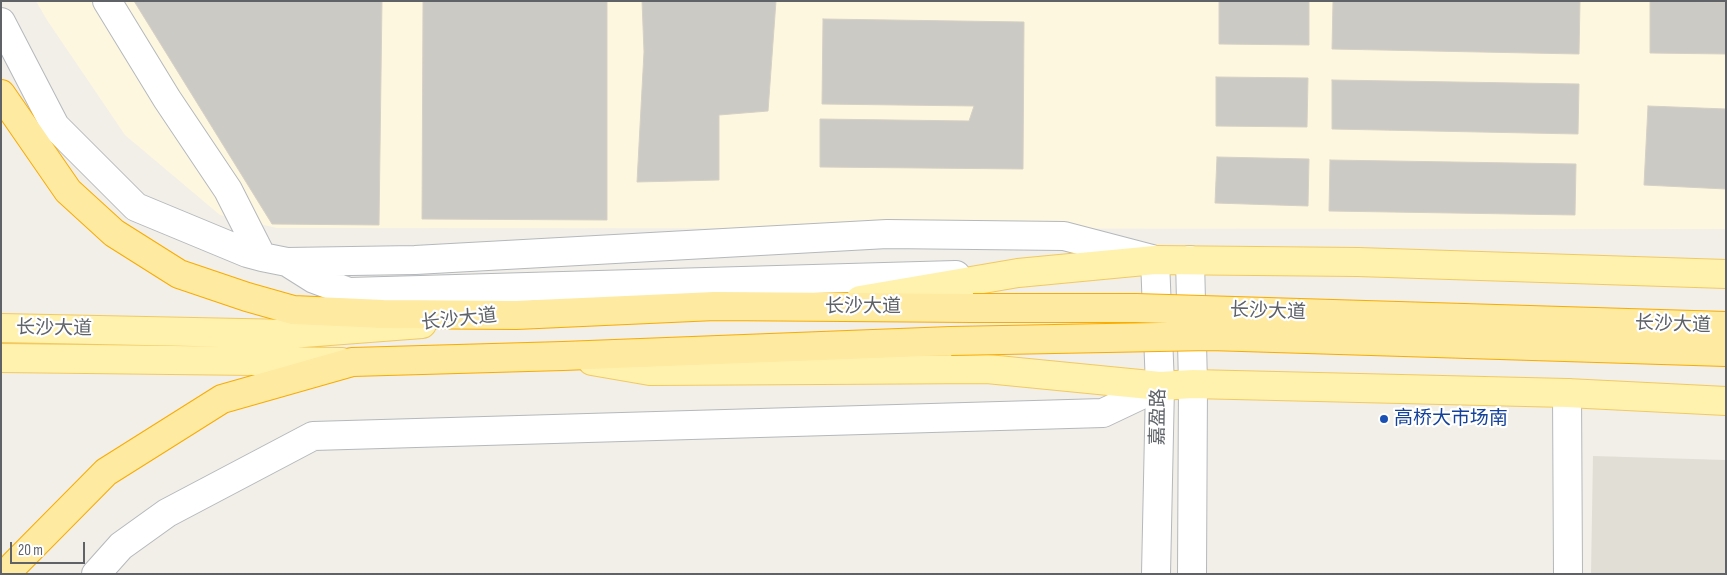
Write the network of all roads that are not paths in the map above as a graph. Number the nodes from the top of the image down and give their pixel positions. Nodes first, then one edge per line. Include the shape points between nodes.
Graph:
1 (107, 1) edge
2 (2, 27) edge
3 (1, 94) edge
4 (275, 259) junction
5 (1155, 260) junction
6 (1190, 260) junction
7 (1018, 273) junction
8 (1726, 274) edge
9 (535, 287) junction
10 (787, 306) junction
11 (820, 307) junction
12 (291, 322) junction
13 (1726, 326) edge
14 (1, 328) edge
15 (1726, 352) edge
16 (563, 356) junction
17 (1, 358) edge
18 (352, 362) junction
19 (1193, 384) junction
20 (1160, 386) junction
21 (1567, 393) junction
22 (1726, 401) edge
23 (8, 574) edge
24 (96, 574) edge
25 (1156, 574) edge
26 (1192, 574) edge
27 (1568, 574) edge

1 - 4 street via 167,100
2 - 4 street via 55,126 136,207 248,253
3 - 12 highway, 长沙大道 via 68,191 114,233 179,274 247,297
4 - 5 street via 415,260 886,234 1064,236
4 - 9 street via 349,292
5 - 6 main road
5 - 7 main road
5 - 20 street, 嘉盈路
6 - 8 main road via 1368,262
6 - 19 street, 嘉盈路
7 - 9 street
7 - 11 main road
9 - 10 street
10 - 11 highway, 长沙大道
10 - 12 highway, 长沙大道 via 516,314 383,314
11 - 13 highway, 长沙大道, bridge via 1136,308
12 - 14 main road, 长沙大道
15 - 16 highway, 长沙大道, bridge via 1210,336 951,340
16 - 18 highway, 长沙大道
16 - 20 main road via 650,371 988,369
17 - 18 main road
18 - 23 highway, 长沙大道 via 222,399 106,472
19 - 20 main road
19 - 21 main road
19 - 26 street, 嘉盈路
20 - 24 street via 1103,413 313,436 167,513 121,546
20 - 25 street, 嘉盈路
21 - 22 main road
21 - 27 street

